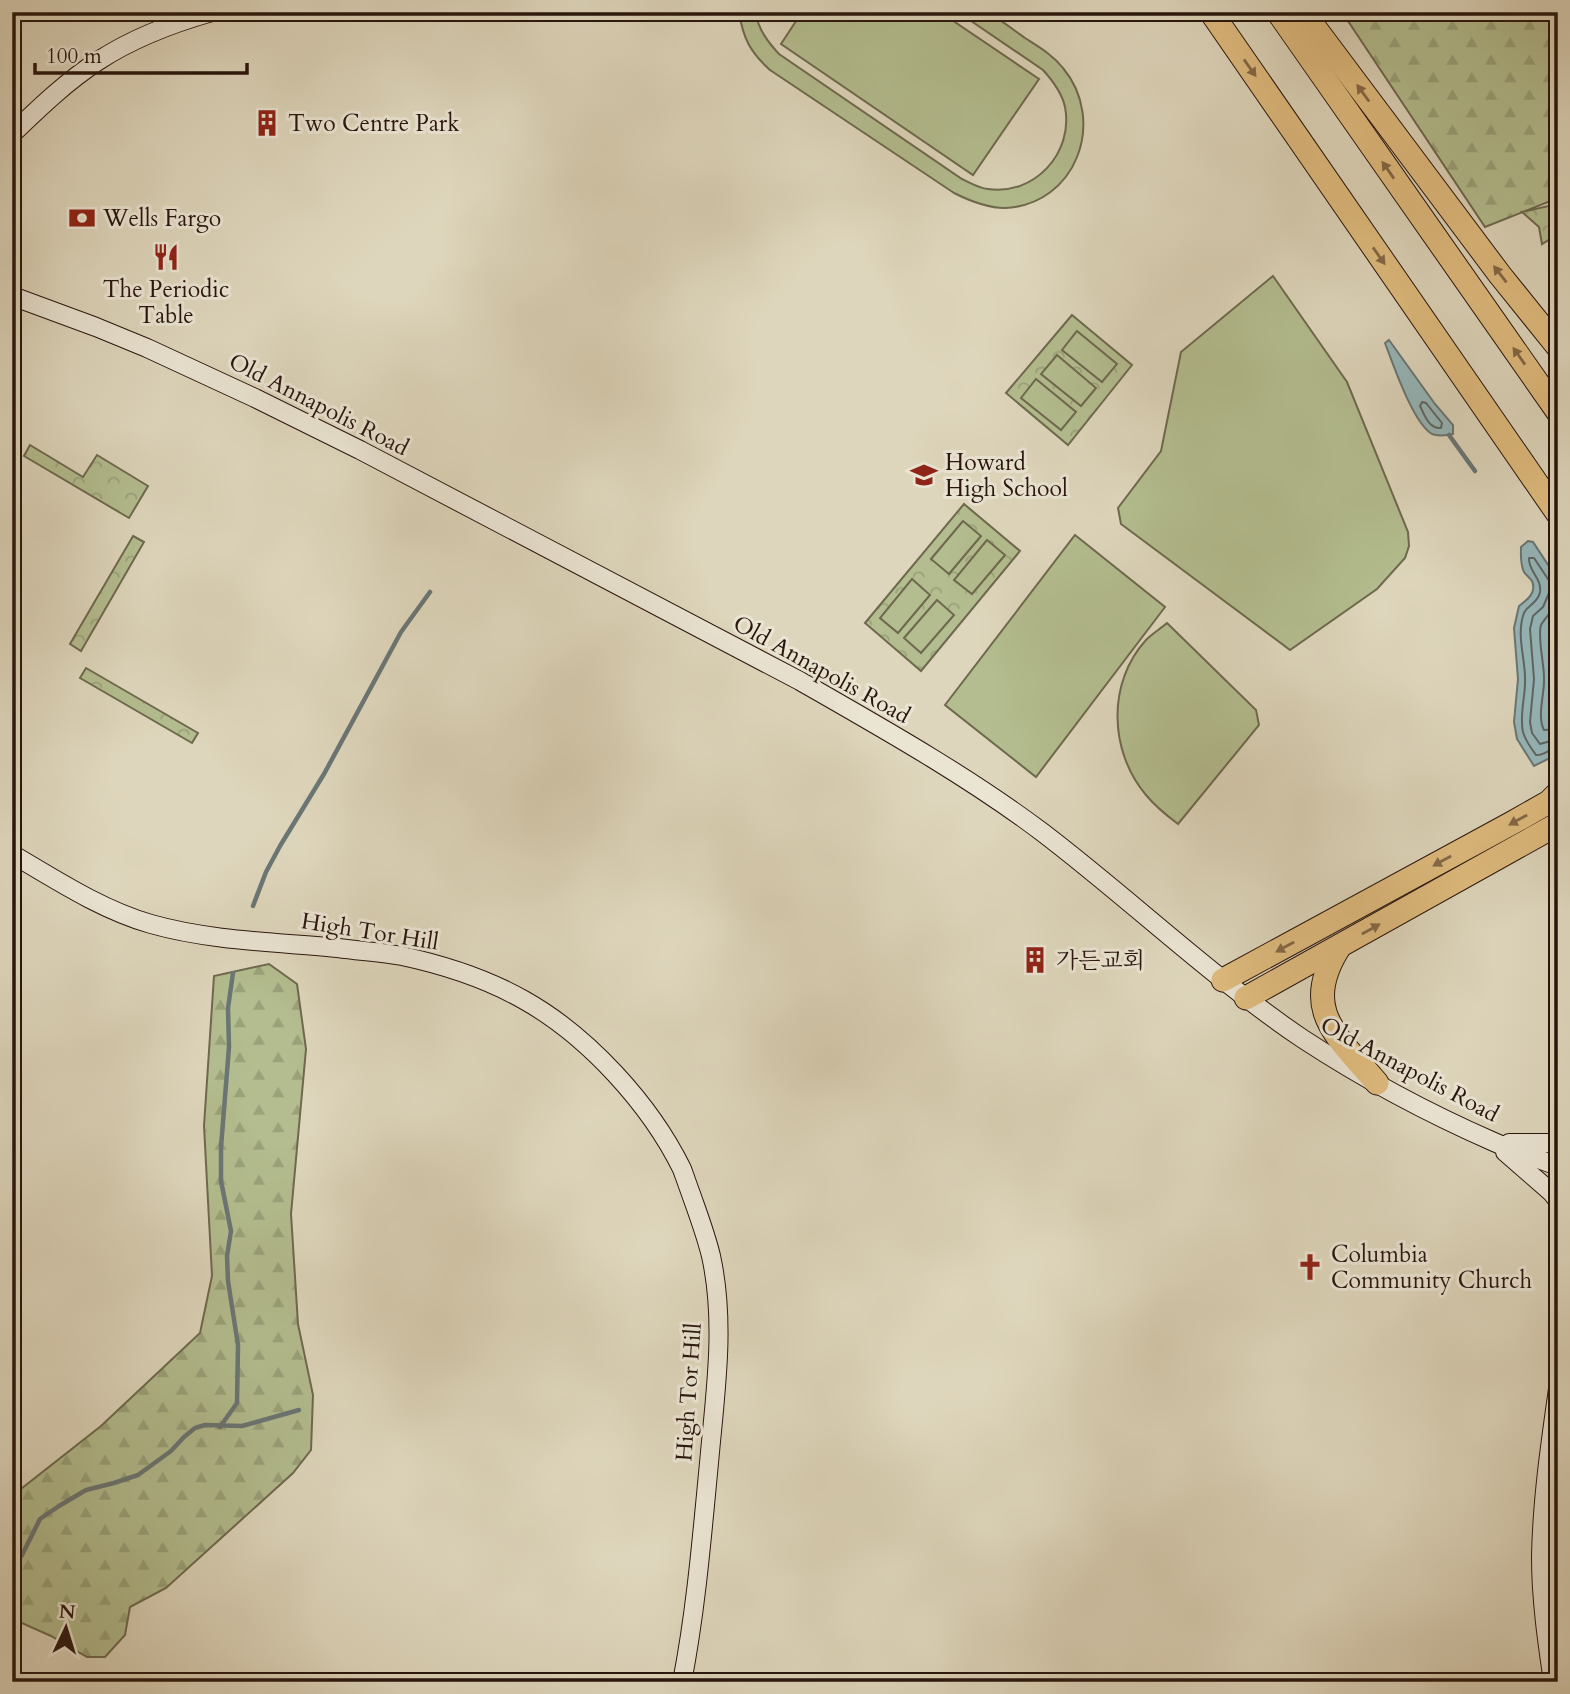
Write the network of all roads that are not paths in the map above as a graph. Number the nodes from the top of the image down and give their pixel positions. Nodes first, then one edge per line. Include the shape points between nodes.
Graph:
1 (212, 12) edge
2 (1211, 12) edge
3 (1278, 12) edge
4 (1303, 12) edge
5 (12, 134) edge
6 (12, 296) edge
7 (1558, 346) edge
8 (1558, 412) edge
9 (1521, 462) junction
10 (1558, 514) edge
11 (1558, 525) edge
12 (1558, 793) edge
13 (1558, 824) edge
14 (12, 854) edge
15 (1340, 946) junction
16 (1223, 980) junction
17 (1246, 998) junction
18 (1377, 1083) junction
19 (1495, 1143) junction
20 (1558, 1143) edge
21 (1558, 1166) edge
22 (1558, 1201) edge
23 (1558, 1390) edge
24 (682, 1682) edge
25 (1553, 1682) edge

1 - 5 main road via 126,45 98,61
2 -> 9 highway
8 -> 3 highway
7 -> 4 highway
6 - 16 main road, Old Annapolis Road via 147,348 256,398 800,681 941,764 1039,831
9 - 10 highway
9 - 11 highway
12 -> 16 highway via 1512,824
15 -> 13 highway
14 - 24 main road, High Tor Hill via 86,896 150,924 400,956 487,982 525,1001 582,1042 636,1098 682,1170 710,1255 716,1291 719,1330 707,1482
15 - 17 highway
15 - 18 highway via 1329,963 1322,1004 1329,1024
16 - 17 main road, Old Annapolis Road
17 - 18 main road, Old Annapolis Road
18 - 19 main road, Old Annapolis Road
19 - 20 main road
19 - 21 main road, Old Annapolis Road
19 - 22 main road
23 - 25 main road via 1541,1559

